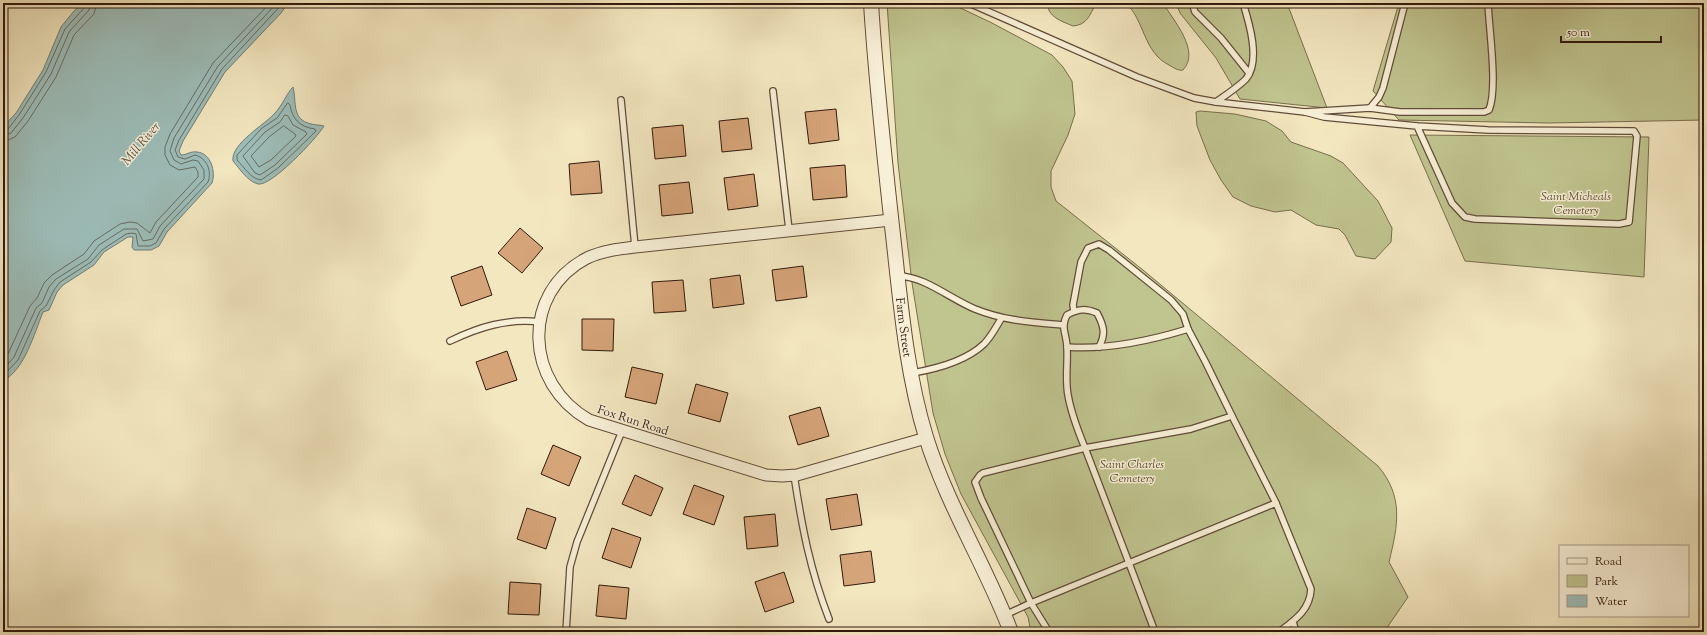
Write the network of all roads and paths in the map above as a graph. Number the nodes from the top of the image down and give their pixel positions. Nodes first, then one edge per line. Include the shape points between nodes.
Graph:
1 (871, 3) edge
2 (969, 3) edge
3 (1192, 3) edge
4 (1243, 3) edge
5 (1405, 3) edge
6 (1488, 3) edge
7 (1249, 73) junction
8 (773, 91) dead end
9 (621, 100) dead end
10 (1216, 102) junction
11 (1370, 108) junction
12 (1305, 112) junction
13 (1417, 126) junction
14 (891, 220) junction
15 (789, 230) junction
16 (635, 247) junction
17 (897, 276) junction
18 (1074, 311) junction
19 (1001, 319) junction
20 (540, 322) junction
21 (1063, 325) junction
22 (1188, 329) junction
23 (450, 341) dead end
24 (1067, 347) junction
25 (1099, 347) junction
26 (911, 373) junction
27 (1232, 416) junction
28 (622, 431) junction
29 (926, 438) junction
30 (1085, 448) junction
31 (794, 475) junction
32 (1276, 503) junction
33 (1129, 563) junction
34 (1031, 603) junction
35 (1005, 615) junction
36 (829, 619) dead end
37 (1292, 622) junction
38 (566, 632) edge
39 (1011, 632) edge
40 (1049, 632) edge
41 (1155, 632) edge
42 (1279, 632) edge
43 (1296, 632) edge

1 - 14 street, Farm Street via 879,114
2 - 10 lane via 1137,77 1194,98
3 - 7 lane via 1195,12 1221,38
4 - 7 lane via 1252,40 1253,64
5 - 11 lane via 1383,88
6 - 11 lane via 1492,83 1492,104 1489,110 1400,112
7 - 10 lane
8 - 15 lane
9 - 16 lane
10 - 12 lane
11 - 12 lane
12 - 13 lane via 1324,117
13 - 13 lane via 1488,130 1634,131 1638,136 1629,222 1619,224 1465,217 1452,203
14 - 15 street, Fox Run Road
14 - 17 street, Farm Street
15 - 16 street, Fox Run Road
16 - 20 street, Fox Run Road via 600,253 571,269 552,290
17 - 19 lane via 916,279
17 - 26 street, Farm Street
18 - 21 lane via 1067,315
18 - 22 lane via 1072,305 1081,262 1088,248 1099,244 1171,300 1183,314
18 - 25 lane via 1087,309 1097,313 1104,329 1104,337
19 - 21 lane
19 - 26 lane via 984,345 973,352 930,370
20 - 23 lane via 525,320 494,324
20 - 28 street, Fox Run Road via 539,344 542,363 548,381 559,396 584,418
21 - 24 lane
22 - 25 lane via 1149,340
22 - 27 lane
24 - 25 lane
24 - 30 lane via 1068,394
26 - 29 street, Farm Street
27 - 30 lane via 1191,429
27 - 32 lane
28 - 31 street, Fox Run Road via 766,475
28 - 38 lane via 577,542 568,581
29 - 31 street, Fox Run Road
29 - 35 street, Farm Street via 949,496
30 - 33 lane
30 - 34 lane via 983,473 976,482 981,498
31 - 36 lane via 806,548
32 - 33 lane
32 - 37 lane via 1311,589 1311,598 1305,610
33 - 34 lane
33 - 41 lane
34 - 35 lane
34 - 40 lane
35 - 39 street, Farm Street
37 - 42 lane
37 - 43 lane

